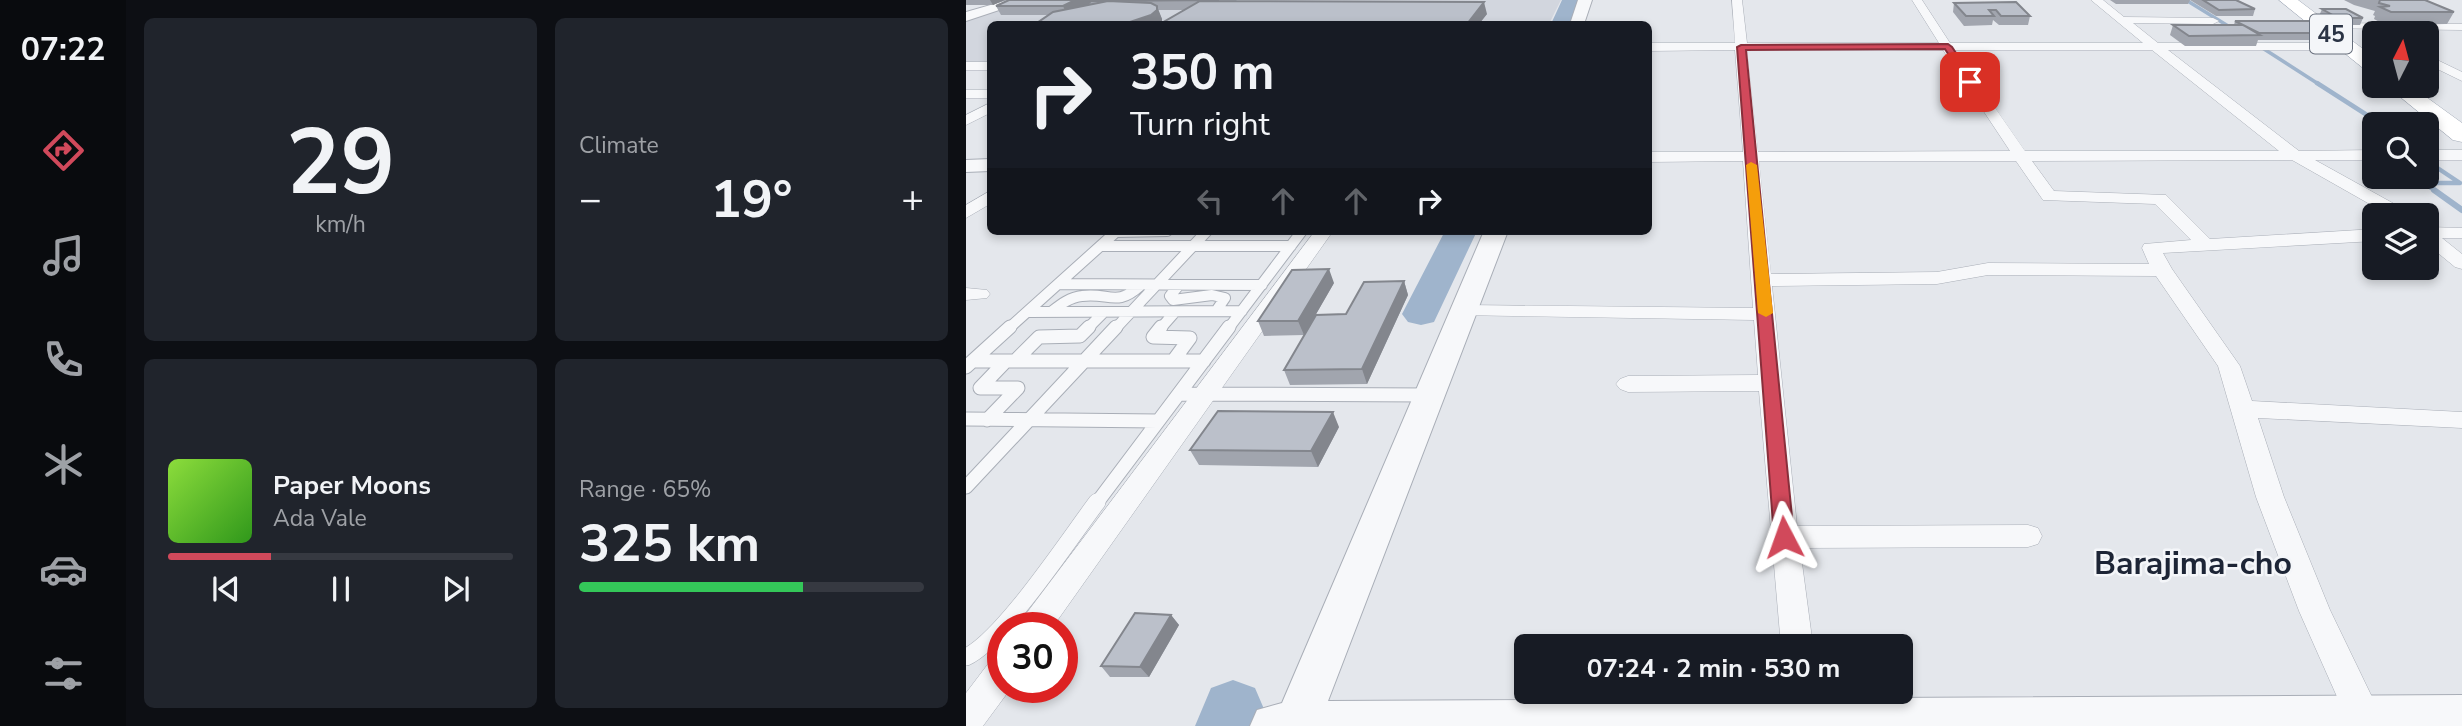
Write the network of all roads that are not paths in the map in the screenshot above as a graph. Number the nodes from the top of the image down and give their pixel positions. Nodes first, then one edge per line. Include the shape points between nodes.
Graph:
1 (1022, 0) edge
2 (1585, 0) edge
3 (1737, 0) edge
4 (1917, 0) edge
5 (2096, 0) edge
6 (2287, 0) edge
7 (2437, 16) edge
8 (966, 17) edge
9 (2123, 20) junction
10 (2213, 20) edge
11 (1578, 21) edge
12 (2321, 26) junction
13 (2362, 27) edge
14 (2440, 27) edge
15 (2462, 27) edge
16 (2346, 46) junction
17 (1652, 47) edge
18 (1741, 47) junction
19 (1948, 47) junction
20 (2158, 48) junction
21 (2362, 58) edge
22 (2440, 65) edge
23 (966, 66) edge
24 (987, 66) edge
25 (2462, 76) edge
26 (966, 94) edge
27 (987, 94) edge
28 (2414, 98) edge
29 (987, 109) edge
30 (966, 121) edge
31 (2462, 135) edge
32 (2362, 155) edge
33 (2439, 155) edge
34 (2462, 155) edge
35 (2023, 156) junction
36 (2296, 156) junction
37 (1652, 157) edge
38 (1751, 157) junction
39 (987, 165) edge
40 (966, 166) edge
41 (987, 198) edge
42 (2380, 203) edge
43 (966, 213) edge
44 (2462, 233) edge
45 (2439, 234) edge
46 (1113, 235) edge
47 (1203, 235) edge
48 (1300, 235) edge
49 (1321, 235) edge
50 (1494, 235) edge
51 (2362, 236) edge
52 (2439, 244) edge
53 (2206, 245) junction
54 (1101, 246) junction
55 (1193, 246) junction
56 (1291, 246) junction
57 (2462, 263) edge
58 (2162, 270) junction
59 (1761, 280) junction
60 (1058, 284) junction
61 (1141, 285) junction
62 (1157, 285) junction
63 (1179, 285) junction
64 (1262, 285) junction
65 (1216, 311) junction
66 (1242, 311) junction
67 (1464, 311) junction
68 (1028, 312) junction
69 (1051, 312) junction
70 (1104, 312) junction
71 (1131, 312) junction
72 (1175, 312) junction
73 (1766, 314) junction
74 (1010, 361) junction
75 (1173, 361) junction
76 (1204, 361) junction
77 (1085, 362) junction
78 (970, 364) edge
79 (1772, 383) junction
80 (1628, 384) dead end
81 (1179, 394) junction
82 (1205, 394) junction
83 (1429, 395) junction
84 (2243, 409) junction
85 (966, 419) edge
86 (987, 420) junction
87 (1030, 420) junction
88 (2462, 420) edge
89 (1158, 421) junction
90 (966, 488) edge
91 (2028, 536) dead end
92 (1784, 537) junction
93 (1046, 612) edge
94 (1796, 634) edge
95 (966, 657) edge
96 (987, 693) edge
97 (1805, 713) edge
98 (2462, 717) edge
99 (966, 721) edge
100 (2365, 722) edge
101 (1288, 725) edge

1 - 8 street
2 - 11 street
3 - 18 street
4 - 19 street
5 - 9 street
6 - 12 main road, 45
7 - 15 street
9 - 10 street
9 - 20 street
12 - 13 street
12 - 16 main road, 45
14 - 15 street
16 - 20 street
16 - 21 main road, 45
17 - 18 street
18 - 19 street
18 - 38 street
19 - 20 street
19 - 35 street
20 - 36 street
22 - 25 street
23 - 24 street
26 - 27 street
28 - 31 main road
29 - 30 street
32 - 36 street
33 - 34 street
35 - 36 street
35 - 38 street
35 - 53 street via 2049,196 2160,199
36 - 42 street
37 - 38 street
38 - 59 street
39 - 40 street
41 - 43 street
44 - 45 street
46 - 54 lane
47 - 55 lane
48 - 56 lane
49 - 82 street
50 - 67 street
51 - 53 street
52 - 57 street
53 - 58 street via 2151,248
54 - 55 lane
54 - 60 lane
55 - 56 lane
55 - 62 lane
56 - 64 lane
58 - 59 street via 1988,269 1937,278
58 - 84 street via 2229,366
59 - 73 street
60 - 61 lane
60 - 68 lane
61 - 62 lane
61 - 69 lane via 1120,300 1082,296
62 - 63 lane
62 - 71 lane
63 - 64 lane
63 - 65 lane via 1170,296 1173,300 1217,294 1225,298
64 - 66 lane
65 - 66 lane
65 - 72 lane
66 - 76 lane
67 - 73 street
67 - 83 street
68 - 69 lane
68 - 78 lane
69 - 70 lane
70 - 71 lane
70 - 74 lane via 1080,336 1039,337
71 - 72 lane
71 - 77 lane
72 - 75 lane via 1153,337 1190,338
73 - 79 street
74 - 77 lane
74 - 78 lane
74 - 86 lane via 980,388 1018,388
75 - 76 lane
75 - 77 lane
76 - 81 lane
77 - 87 lane
79 - 80 street
79 - 92 street
81 - 82 lane
81 - 89 lane
82 - 83 lane
82 - 93 street
83 - 101 street
84 - 88 street
84 - 100 street via 2270,497
85 - 86 lane
86 - 87 lane
87 - 89 lane
87 - 90 lane
89 - 95 lane via 1001,629
91 - 92 street
92 - 94 street
96 - 99 street
97 - 100 street
97 - 101 street
98 - 100 street

